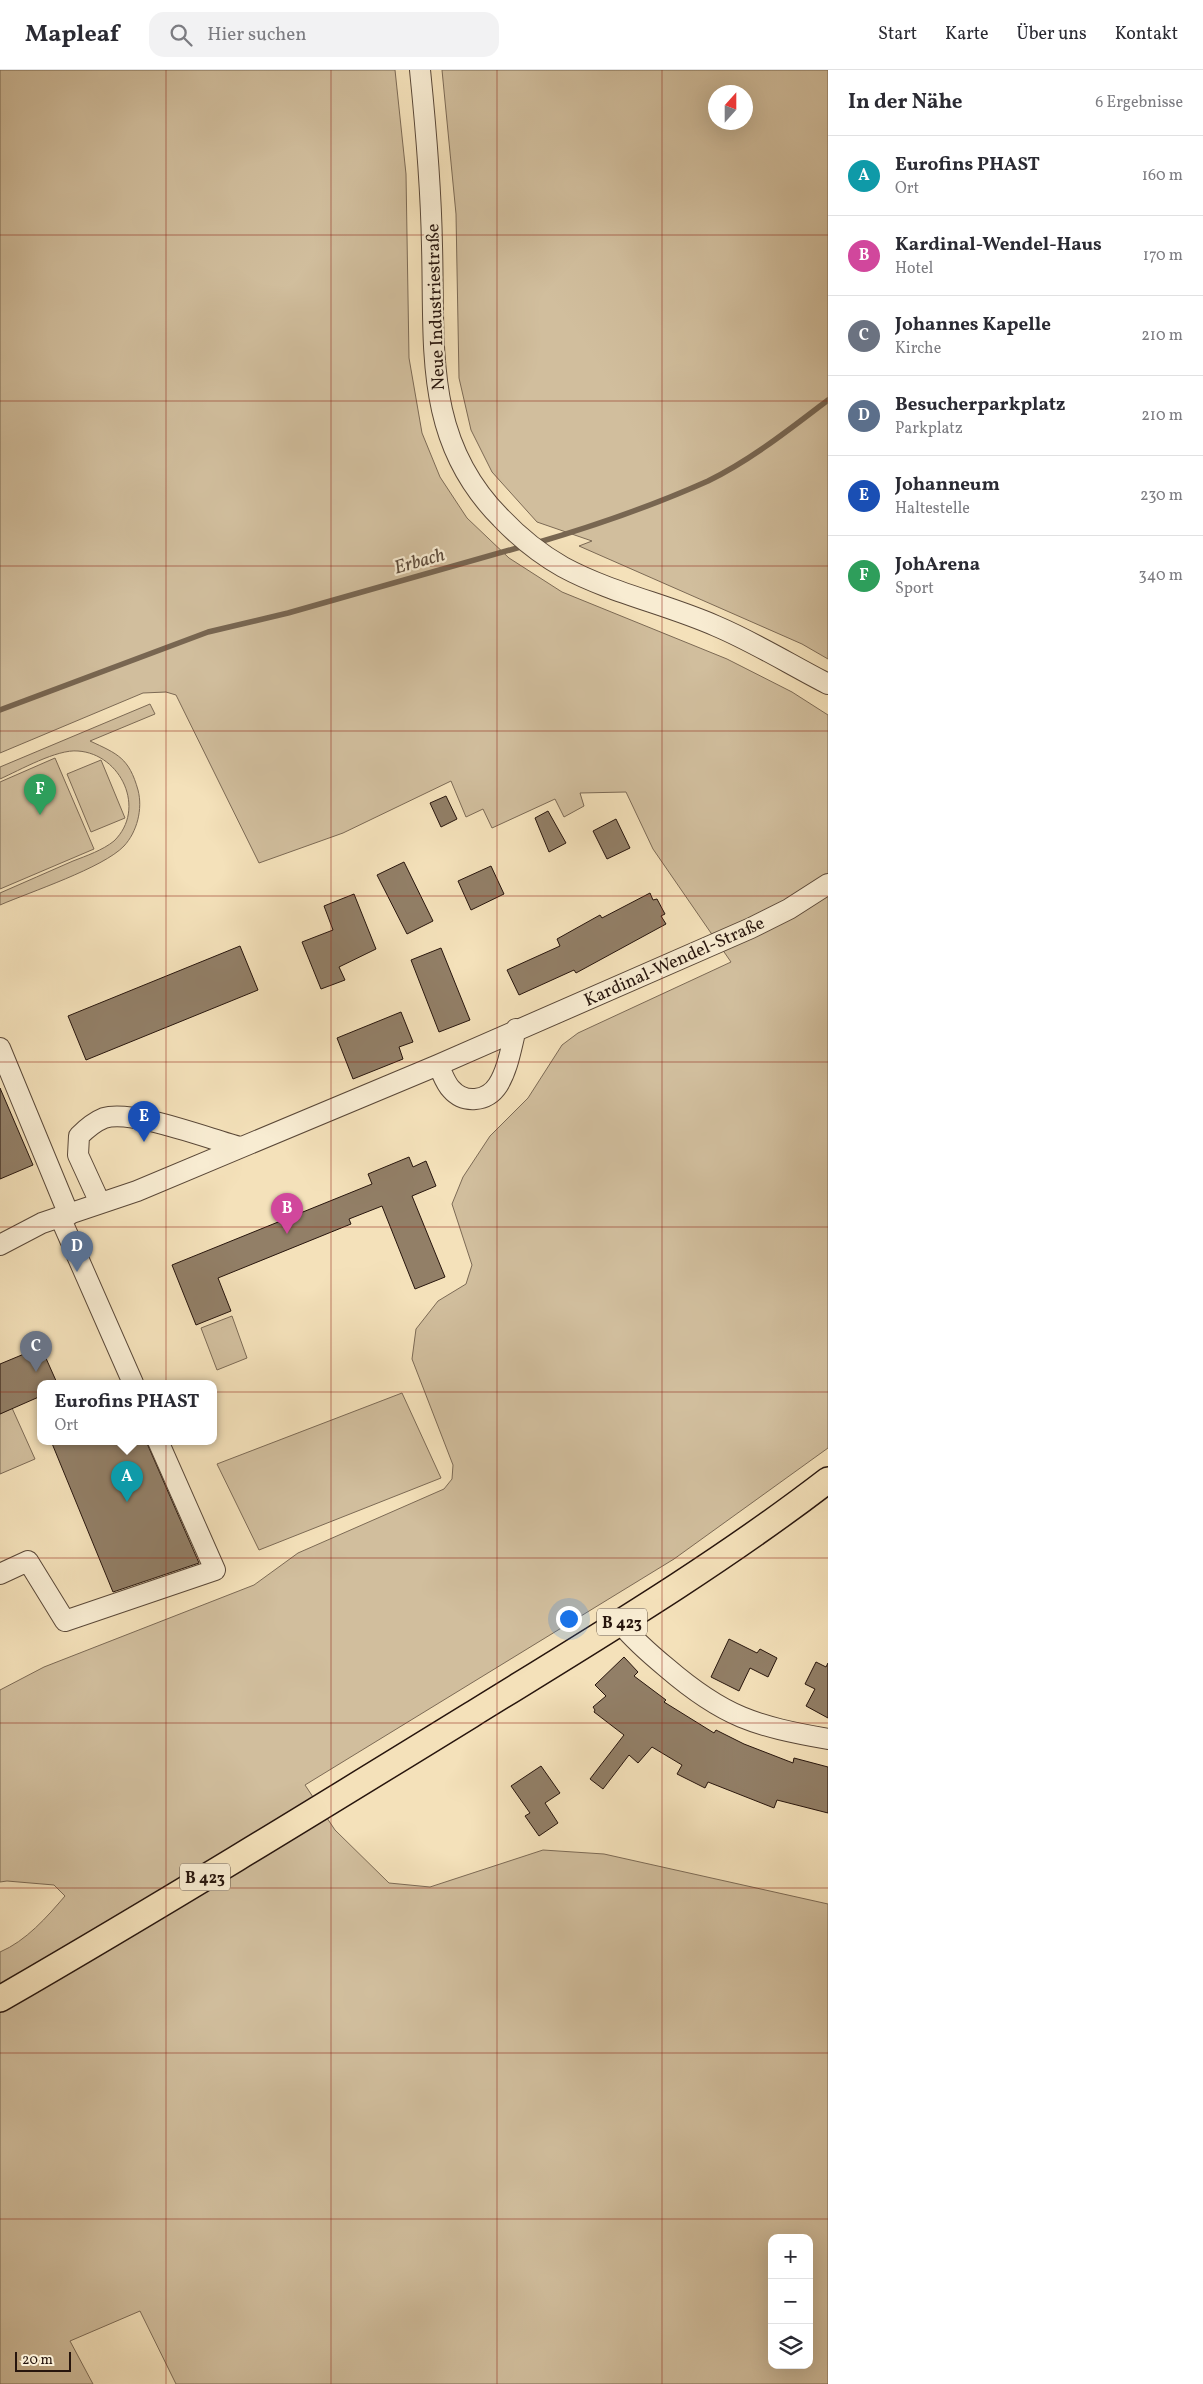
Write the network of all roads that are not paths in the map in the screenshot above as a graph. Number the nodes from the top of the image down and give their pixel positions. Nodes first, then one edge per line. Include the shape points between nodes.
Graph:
1 (420, 70) edge
2 (828, 684) edge
3 (828, 884) edge
4 (516, 1029) junction
5 (0, 1048) edge
6 (438, 1065) junction
7 (240, 1147) junction
8 (100, 1203) junction
9 (65, 1216) junction
10 (0, 1245) edge
11 (132, 1380) edge
12 (160, 1445) edge
13 (828, 1480) edge
14 (0, 1574) edge
15 (620, 1623) junction
16 (828, 1739) edge
17 (0, 1999) edge

1 - 2 street, Neue Industriestraße via 430,165 434,358 444,422 468,479 512,530 564,567 716,626
3 - 4 street, Kardinal-Wendel-Straße via 751,928
4 - 6 street, Kardinal-Wendel-Straße
4 - 6 street via 506,1065 491,1094 476,1100 462,1098 450,1088
5 - 9 street
6 - 7 street, Kardinal-Wendel-Straße
7 - 8 street, Kardinal-Wendel-Straße
7 - 8 street via 140,1119 105,1118 90,1125 79,1136 78,1155
8 - 9 street, Kardinal-Wendel-Straße
9 - 10 street, Kardinal-Wendel-Straße
9 - 11 street
12 - 14 street via 215,1570 65,1621 28,1561
13 - 15 main road, B 423 via 770,1523
15 - 16 street via 648,1652 715,1705 775,1730
15 - 17 main road, B 423

